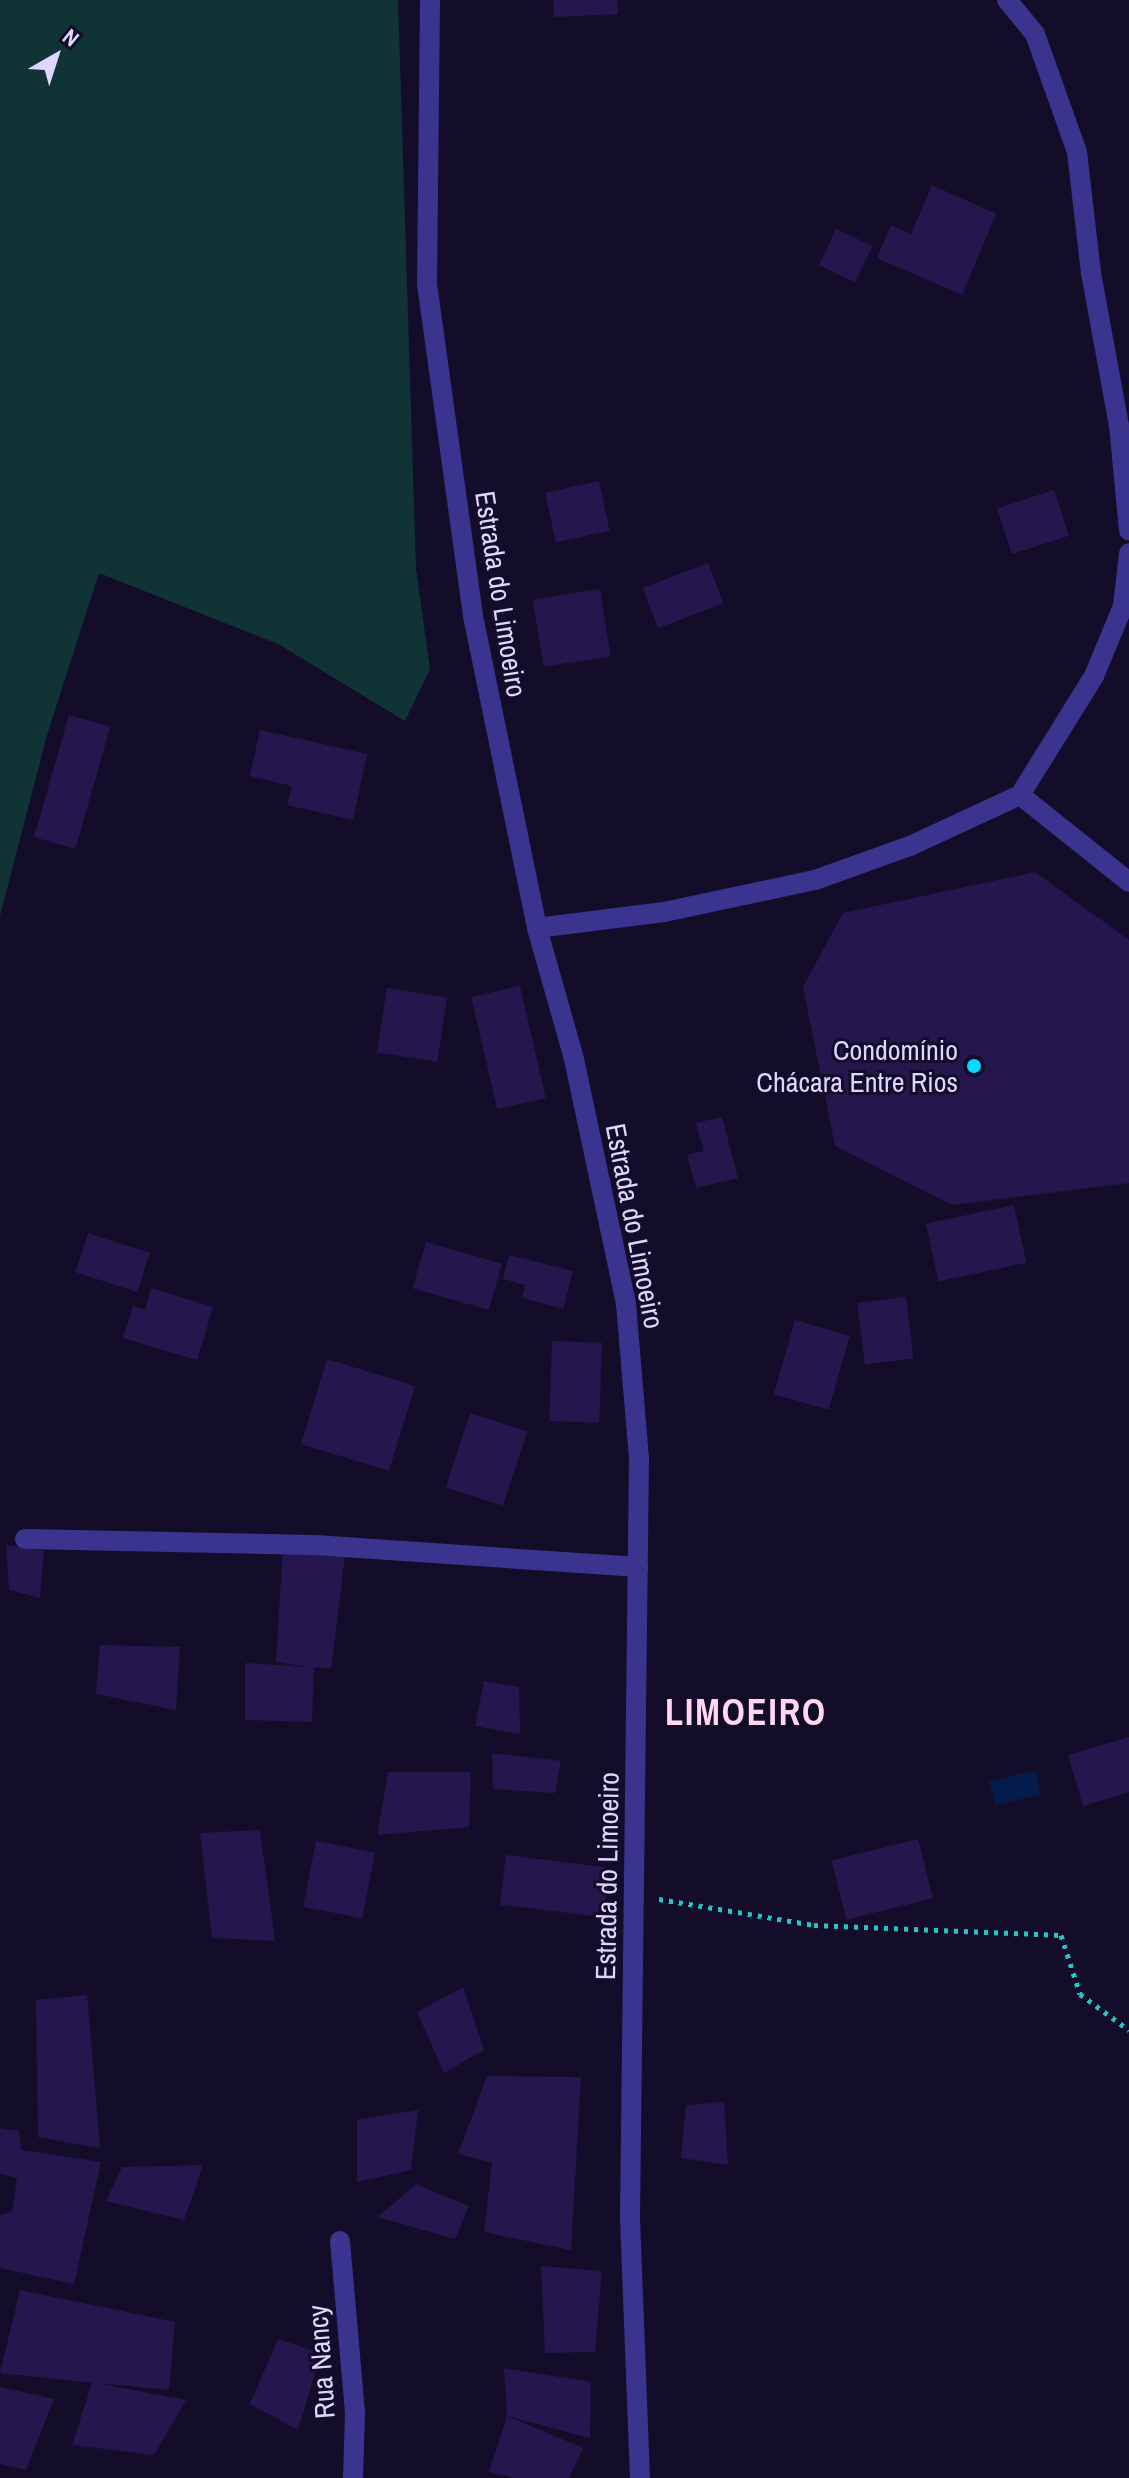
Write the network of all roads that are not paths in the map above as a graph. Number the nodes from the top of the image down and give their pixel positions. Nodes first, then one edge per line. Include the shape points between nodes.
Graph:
1 (430, 0) edge
2 (1007, 0) edge
3 (1129, 531) edge
4 (1129, 553) edge
5 (1020, 795) junction
6 (1129, 882) edge
7 (537, 928) junction
8 (25, 1539) dead end
9 (638, 1567) junction
10 (340, 2241) dead end
11 (353, 2478) edge
12 (640, 2478) edge

1 - 7 street, Estrada do Limoeiro via 427,284 473,616
2 - 3 street via 1035,34 1077,152 1091,273 1119,425
4 - 5 street via 1123,606 1094,676
5 - 6 street
5 - 7 street via 910,846 815,880 664,912
7 - 9 street, Estrada do Limoeiro via 574,1059 626,1304 639,1458
8 - 9 street via 315,1545
9 - 12 street, Estrada do Limoeiro via 630,2219
10 - 11 street, Rua Nancy via 355,2414

